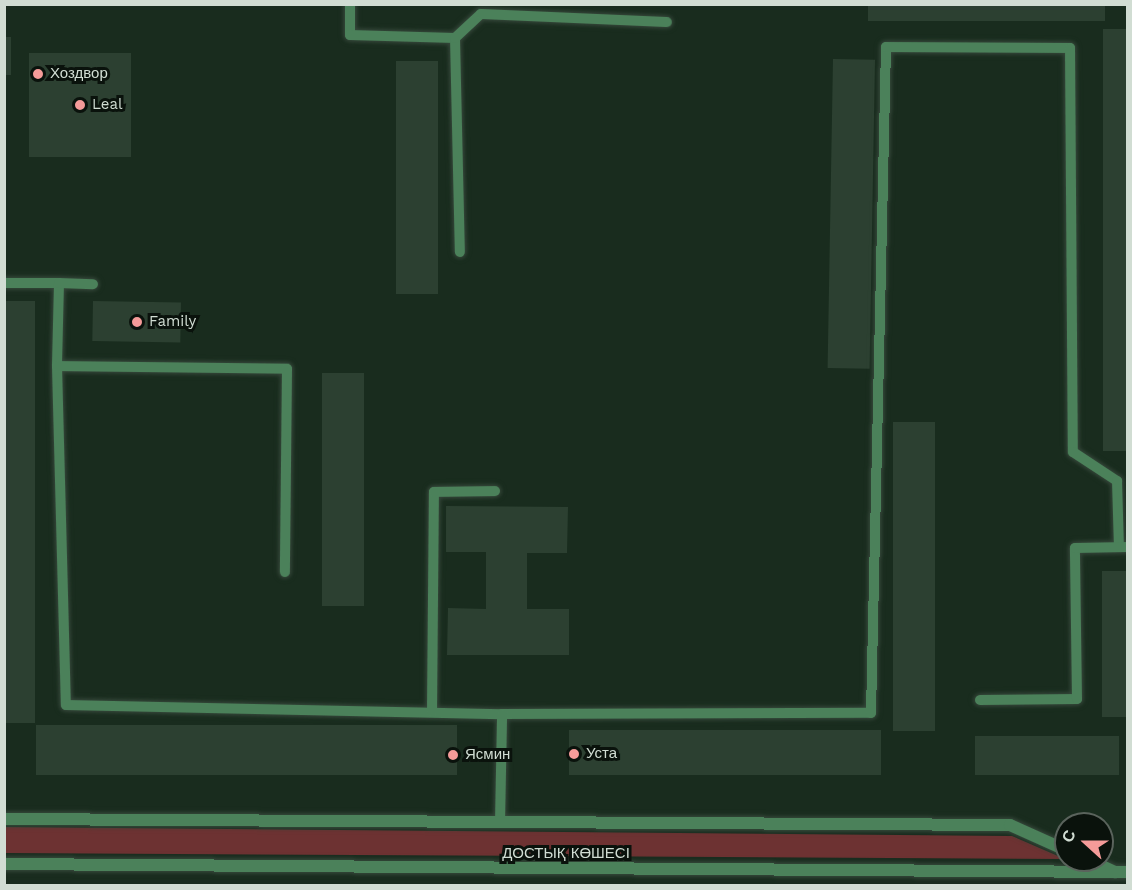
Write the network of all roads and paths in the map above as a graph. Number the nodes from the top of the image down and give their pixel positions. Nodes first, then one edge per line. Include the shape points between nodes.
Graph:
1 (350, 4) edge
2 (667, 22) dead end
3 (455, 38) junction
4 (460, 252) dead end
5 (4, 283) edge
6 (59, 283) junction
7 (93, 284) dead end
8 (57, 366) junction
9 (495, 491) dead end
10 (1123, 547) edge
11 (285, 573) dead end
12 (980, 700) dead end
13 (432, 712) junction
14 (502, 714) junction
15 (4, 819) edge
16 (500, 823) junction
17 (1054, 845) edge
18 (4, 864) edge
19 (1121, 872) edge

1 - 3 lane via 350,35
2 - 3 lane via 482,14
3 - 4 lane
5 - 6 lane
6 - 7 lane
6 - 8 lane
8 - 11 lane via 287,369
8 - 13 lane via 66,705
9 - 13 lane via 434,492
10 - 12 lane via 1075,548 1077,699
10 - 14 lane via 1117,481 1073,452 1070,48 886,47 871,713
13 - 14 lane
14 - 16 lane
15 - 16 street
16 - 17 street via 1010,825
18 - 19 street, ДОСТЫҚ КӨШЕСІ

